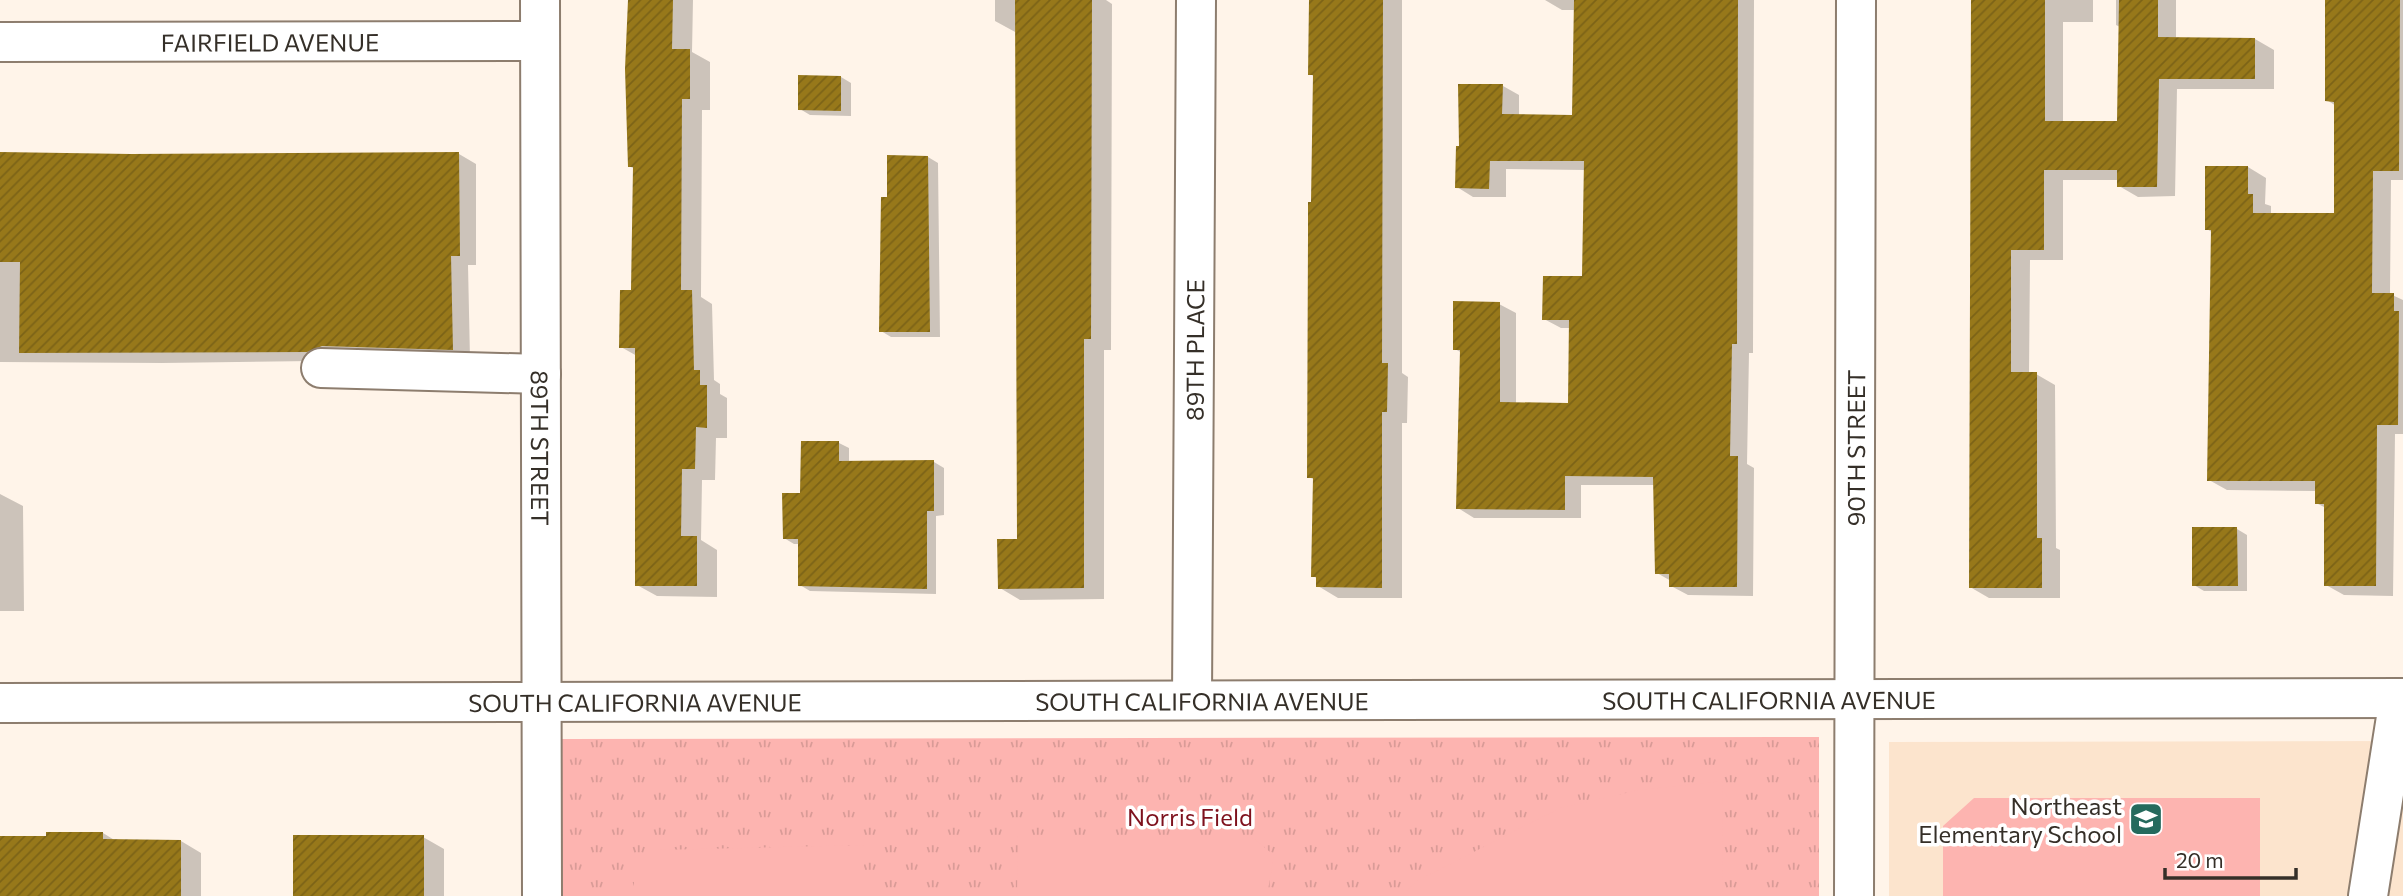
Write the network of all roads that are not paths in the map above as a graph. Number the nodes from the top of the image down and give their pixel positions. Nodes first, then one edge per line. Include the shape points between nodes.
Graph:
1 (540, 0) edge
2 (1196, 0) edge
3 (1856, 0) edge
4 (540, 41) junction
5 (0, 42) edge
6 (321, 368) dead end
7 (541, 373) junction
8 (2401, 698) edge
9 (1854, 699) junction
10 (1192, 700) junction
11 (542, 701) junction
12 (0, 703) edge
13 (542, 896) edge
14 (1853, 896) edge
15 (2368, 896) edge

1 - 4 street, 89TH STREET
2 - 10 street, 89TH PLACE
3 - 9 street, 90TH STREET
4 - 5 street, FAIRFIELD AVENUE
4 - 7 street, 89TH STREET
6 - 7 street
7 - 11 street, 89TH STREET
8 - 9 street, SOUTH CALIFORNIA AVENUE
8 - 15 street
9 - 10 street, SOUTH CALIFORNIA AVENUE
9 - 14 street, 90TH STREET
10 - 11 street, SOUTH CALIFORNIA AVENUE
11 - 12 street, SOUTH CALIFORNIA AVENUE
11 - 13 street, 89TH STREET

